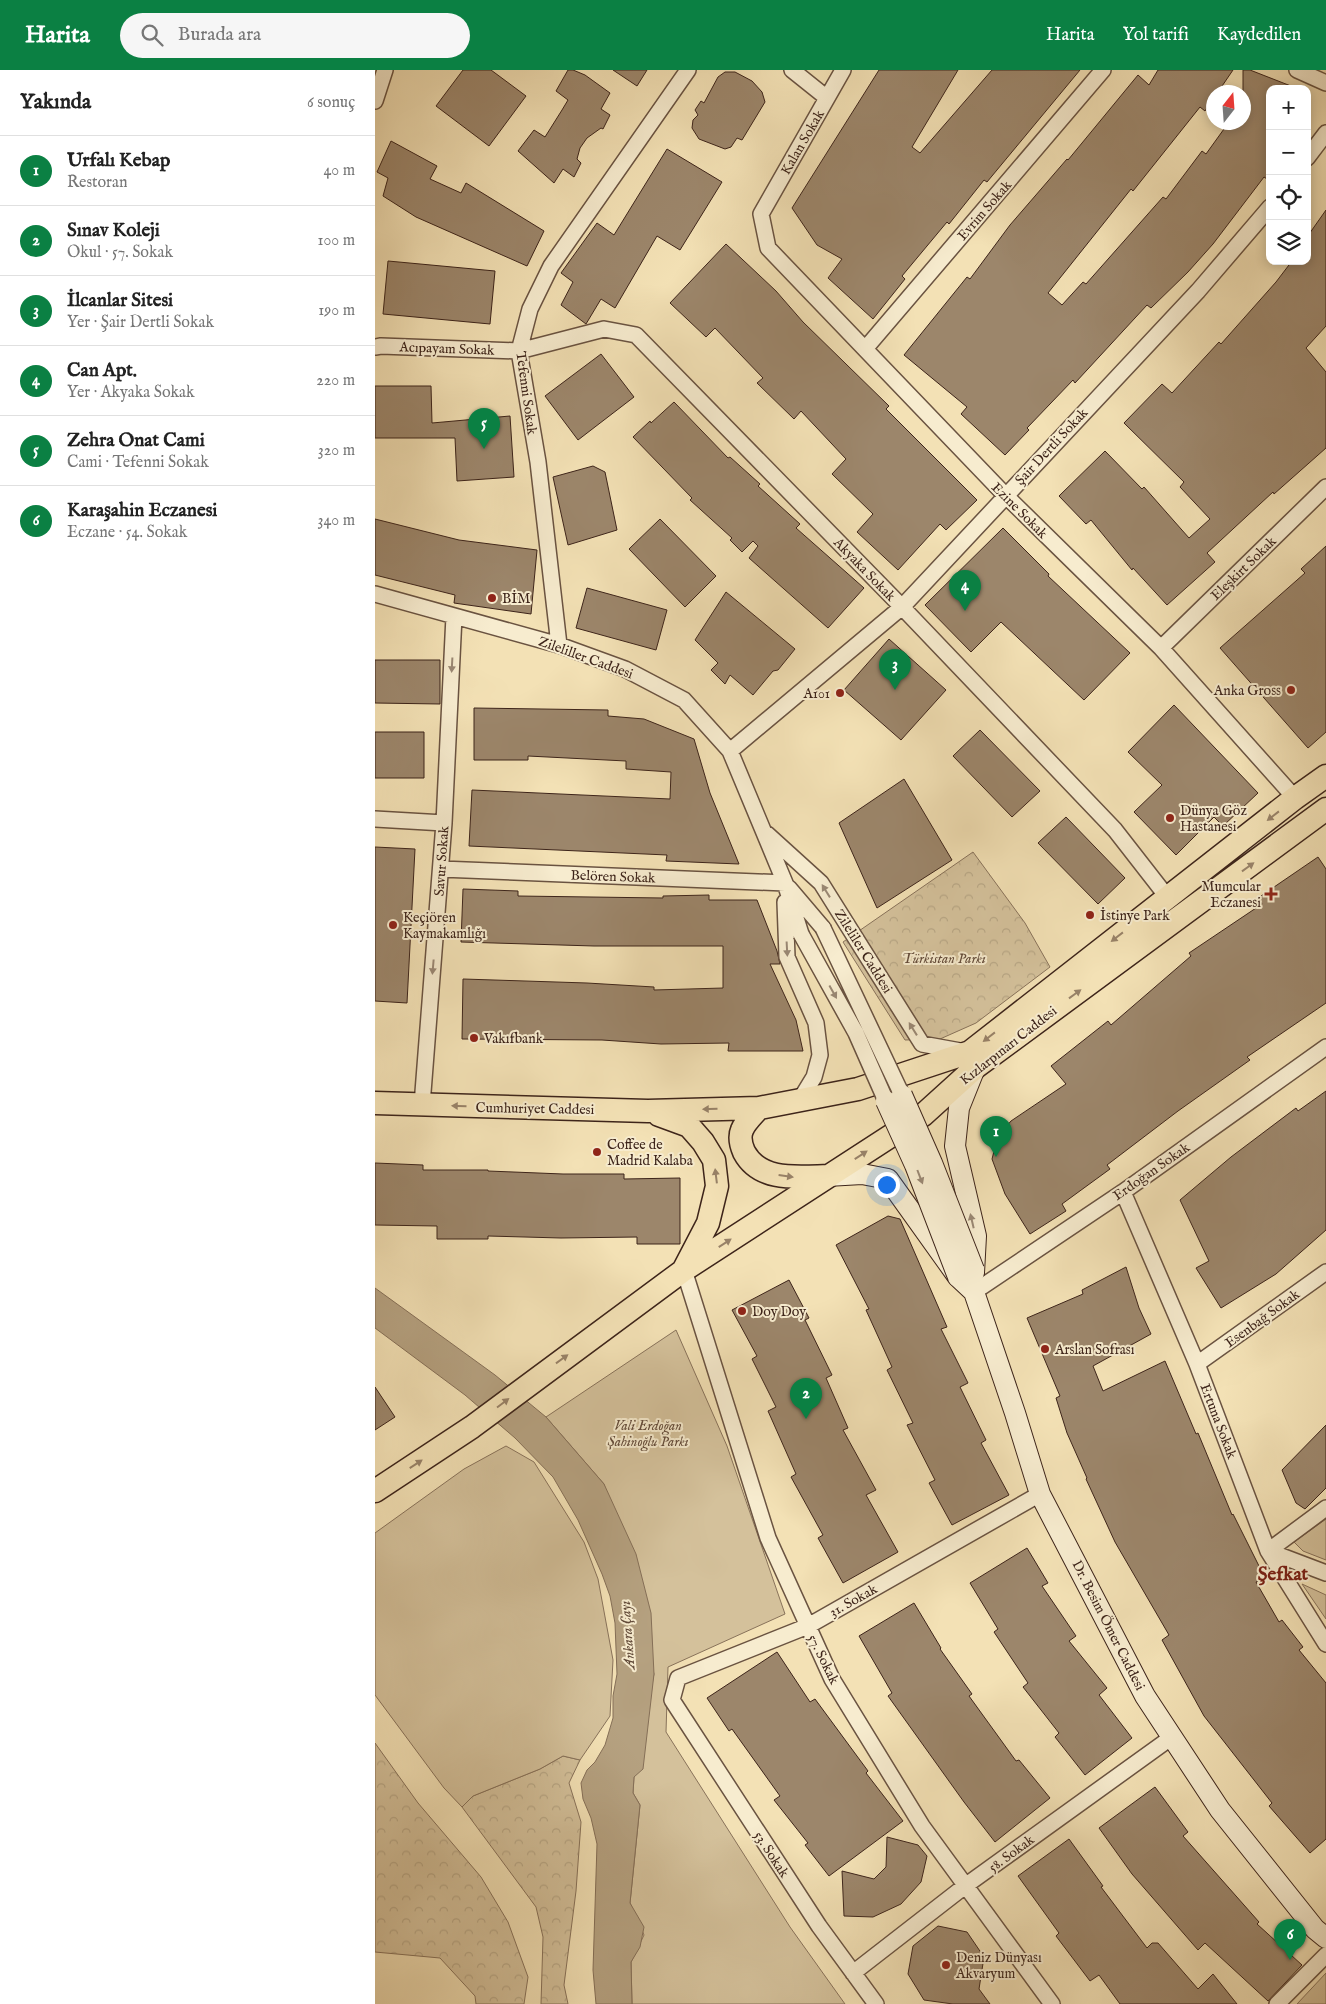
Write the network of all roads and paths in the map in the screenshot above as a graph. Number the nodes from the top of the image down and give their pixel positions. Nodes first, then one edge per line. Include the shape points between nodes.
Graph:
1 (385, 70) edge
2 (688, 70) edge
3 (792, 70) edge
4 (843, 70) edge
5 (1103, 70) edge
6 (1297, 70) edge
7 (1326, 83) edge
8 (827, 98) junction
9 (375, 100) edge
10 (1326, 133) edge
11 (1311, 153) edge
12 (1266, 212) edge
13 (761, 214) joint
14 (375, 348) edge
15 (865, 349) junction
16 (519, 351) junction
17 (1326, 488) edge
18 (1005, 496) junction
19 (375, 594) edge
20 (902, 607) junction
21 (454, 616) junction
22 (559, 645) junction
23 (1161, 648) junction
24 (730, 751) junction
25 (1326, 776) edge
26 (1295, 798) junction
27 (1326, 810) edge
28 (375, 819) edge
29 (444, 823) junction
30 (763, 831) junction
31 (441, 868) junction
32 (785, 883) junction
33 (1168, 898) junction
34 (1326, 1047) edge
35 (973, 1060) junction
36 (894, 1098) junction
37 (800, 1100) junction
38 (375, 1103) edge
39 (422, 1105) junction
40 (759, 1108) junction
41 (647, 1111) junction
42 (827, 1176) junction
43 (1123, 1192) junction
44 (684, 1270) junction
45 (1326, 1272) edge
46 (966, 1273) junction
47 (974, 1292) junction
48 (1197, 1364) junction
49 (375, 1491) edge
50 (1040, 1494) junction
51 (1326, 1508) edge
52 (1268, 1551) junction
53 (1326, 1573) edge
54 (808, 1626) junction
55 (1326, 1644) edge
56 (672, 1700) joint
57 (1172, 1737) junction
58 (965, 1886) junction
59 (1326, 1938) edge
60 (1326, 1955) edge
61 (853, 1973) junction
62 (876, 2004) edge
63 (1052, 2004) edge
64 (1277, 2004) edge

1 - 9 street
2 - 16 street, Tefenni Sokak via 551,266 530,309
3 - 8 street
4 - 8 street, Kalan Sokak
5 - 15 street, Evrim Sokak
6 - 7 street
8 - 13 street, Kalan Sokak
10 - 11 street
12 - 18 street, Şair Dertli Sokak via 1197,291
13 - 15 street, Ezine Sokak via 768,248
14 - 16 street, Acıpayam Sokak
15 - 18 street, Ezine Sokak
16 - 20 street, Akyaka Sokak via 604,329 636,335
16 - 22 street, Tefenni Sokak via 538,462
17 - 23 street, Eleşkirt Sokak
18 - 20 street, Şair Dertli Sokak
18 - 23 street, Ezine Sokak
19 - 21 street
20 - 24 street, Şair Dertli Sokak
20 - 33 street, Akyaka Sokak via 1115,830
21 - 22 street, Zileliller Caddesi
21 -> 29 street, Savur Sokak
22 - 24 street, Zileliller Caddesi via 625,669 684,700
23 - 26 street, Ezine Sokak
24 - 30 street, Zileliller Caddesi
25 - 26 main road, Kızlarpınarı Caddesi
26 -> 33 main road, Kızlarpınarı Caddesi
35 -> 27 main road, Kızlarpınarı Caddesi
28 - 29 street
29 - 31 street, Savur Sokak
30 - 32 street, Zileliller Caddesi
35 -> 30 street, Zileliler Caddesi via 922,1044 821,883
31 - 32 street, Belören Sokak
31 -> 39 street, Savur Sokak
32 -> 36 street, bridge via 801,934
32 - 36 street, bridge via 823,928
32 -> 37 street via 787,957 816,1023 820,1055 813,1077
33 -> 35 main road, Kızlarpınarı Caddesi
34 - 43 street, Erdoğan Sokak
35 - 37 main road, Kızlarpınarı Caddesi
42 -> 35 main road, Kızlarpınarı Caddesi via 923,1115
46 -> 35 main road via 976,1236 955,1146 959,1108
36 - 46 main road, bridge via 915,1165
37 - 40 main road, Kızlarpınarı Caddesi
38 - 39 main road, Cumhuriyet Caddesi
41 -> 39 main road, Cumhuriyet Caddesi
40 -> 41 main road, Cumhuriyet Caddesi
40 -> 42 main road via 742,1129 741,1144 750,1162 766,1173 792,1177
44 -> 41 main road via 708,1223 717,1186 714,1160 689,1126
44 -> 42 main road, Kızlarpınarı Caddesi
42 - 46 main road via 862,1174 889,1180
43 - 47 street, Erdoğan Sokak
43 - 48 street, Ertuna Sokak
49 -> 44 main road, Kızlarpınarı Caddesi via 484,1418
44 - 54 street, 57. Sokak via 768,1538
45 - 48 street, Esenbağ Sokak
46 - 47 main road, Dr. Besim Ömer Caddesi
47 - 50 main road, Dr. Besim Ömer Caddesi
48 - 52 street, Ertuna Sokak
50 - 54 street, 31. Sokak
50 - 57 main road, Dr. Besim Ömer Caddesi via 1145,1696
51 - 52 street
52 - 53 street
52 - 55 street, Ertuna Sokak
54 - 56 street, 31. Sokak via 678,1678
54 - 58 street, 57. Sokak via 837,1688 921,1826
56 - 61 street, 53. Sokak
57 - 58 street, 58. Sokak
57 - 59 main road, Dr. Besim Ömer Caddesi via 1220,1810 1315,1929
58 - 61 street, 58. Sokak
58 - 63 street, 57. Sokak
60 - 64 street
61 - 62 street, 53. Sokak

